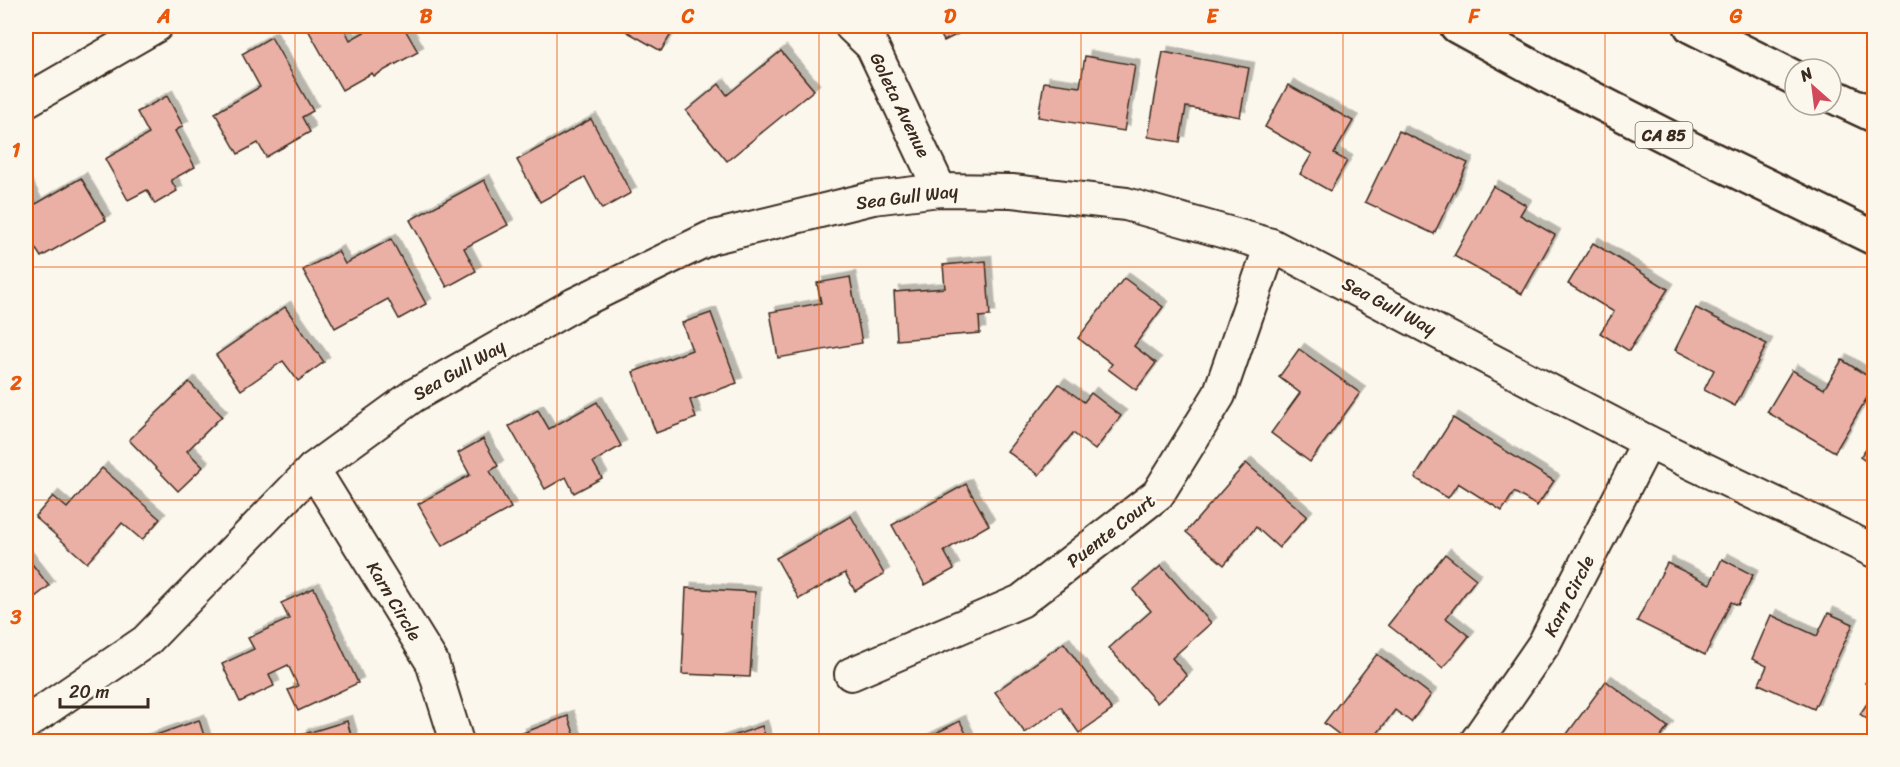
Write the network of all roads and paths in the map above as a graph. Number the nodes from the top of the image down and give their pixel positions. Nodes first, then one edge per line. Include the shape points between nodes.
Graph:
1 (156, 26) edge
2 (851, 26) edge
3 (1457, 26) edge
4 (1691, 26) edge
5 (1783, 72) edge
6 (26, 101) edge
7 (1843, 101) edge
8 (1875, 115) edge
9 (940, 190) junction
10 (1875, 238) edge
11 (1272, 245) junction
12 (1648, 441) junction
13 (313, 469) junction
14 (1875, 551) edge
15 (851, 674) dead end
16 (32, 728) edge
17 (457, 741) edge
18 (1476, 741) edge

1 - 6 street
2 - 9 street, Goleta Avenue via 872,46
3 - 10 highway, CA 85 via 1693,150
4 - 5 highway
7 - 8 highway
9 - 11 street, Sea Gull Way via 1012,191 1126,204
9 - 13 street, Sea Gull Way via 873,198 710,238 575,303 413,396
11 - 12 street, Sea Gull Way
11 - 15 street, Puente Court via 1219,395 1158,494 1021,601
12 - 14 street, Sea Gull Way
12 - 18 street, Karn Circle via 1544,644
13 - 16 street, Sea Gull Way via 146,641
13 - 17 street, Karn Circle via 432,662

